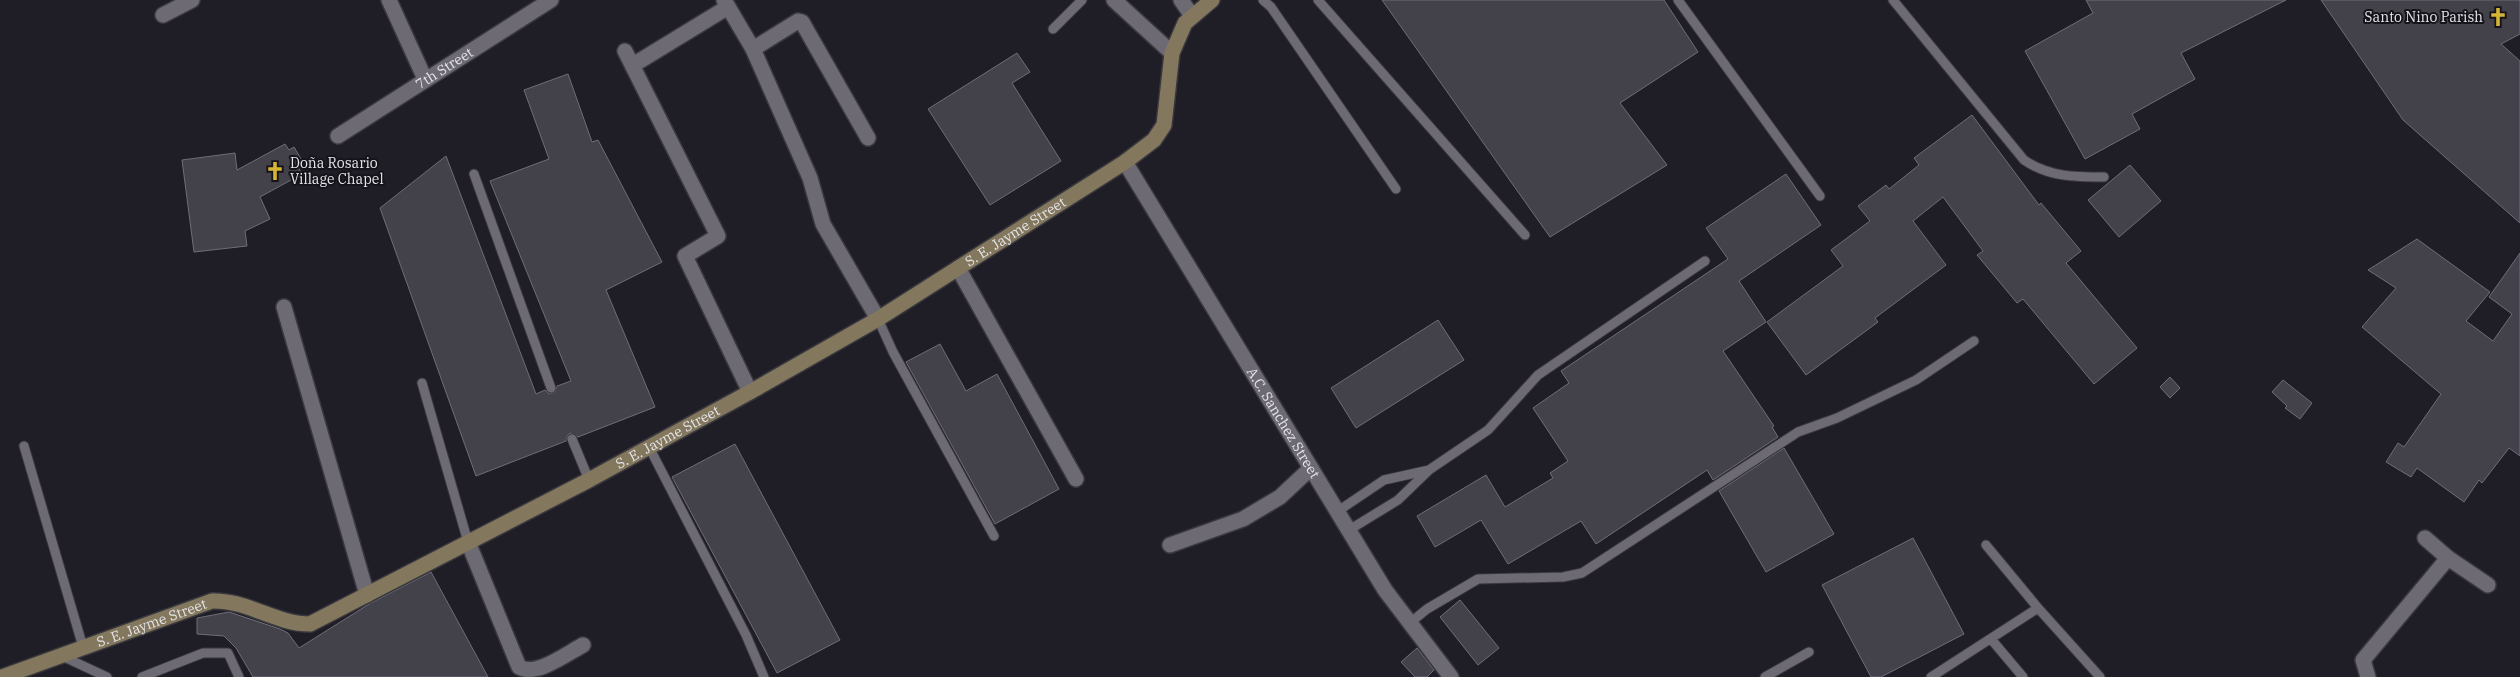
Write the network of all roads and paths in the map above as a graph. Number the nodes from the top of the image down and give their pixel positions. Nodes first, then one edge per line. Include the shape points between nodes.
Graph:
1 (192, 0) edge
2 (389, 0) edge
3 (549, 0) edge
4 (1082, 0) edge
5 (1114, 0) edge
6 (1181, 0) edge
7 (1212, 0) edge
8 (1264, 0) edge
9 (1318, 0) edge
10 (1678, 0) edge
11 (1893, 0) edge
12 (726, 3) edge
13 (162, 15) dead end
14 (1192, 16) junction
15 (1053, 29) dead end
16 (753, 50) junction
17 (625, 51) dead end
18 (1172, 53) junction
19 (633, 65) junction
20 (425, 79) junction
21 (338, 136) dead end
22 (868, 138) dead end
23 (1126, 162) junction
24 (474, 174) dead end
25 (2104, 177) dead end
26 (1396, 189) dead end
27 (1820, 196) dead end
28 (1525, 235) dead end
29 (1705, 260) dead end
30 (958, 268) junction
31 (284, 307) dead end
32 (878, 319) junction
33 (1974, 340) dead end
34 (422, 383) dead end
35 (551, 388) dead end
36 (750, 392) junction
37 (572, 439) dead end
38 (24, 446) dead end
39 (649, 447) junction
40 (1311, 468) junction
41 (1429, 470) junction
42 (1076, 479) dead end
43 (589, 480) junction
44 (1338, 511) junction
45 (1349, 530) junction
46 (994, 536) dead end
47 (2425, 538) dead end
48 (468, 542) junction
49 (1170, 545) dead end
50 (1986, 545) dead end
51 (2448, 558) junction
52 (2488, 585) dead end
53 (367, 595) junction
54 (2038, 608) junction
55 (1410, 622) junction
56 (1991, 639) junction
57 (583, 645) dead end
58 (83, 647) junction
59 (1809, 652) dead end
60 (60, 655) junction
61 (1448, 676) edge
62 (2, 677) edge
63 (107, 677) edge
64 (142, 677) edge
65 (239, 677) edge
66 (764, 677) edge
67 (1766, 677) edge
68 (1931, 677) edge
69 (2023, 677) edge
70 (2100, 677) edge
71 (2368, 677) edge

1 - 13 street
2 - 20 street
3 - 20 street, 7th Street
4 - 15 lane
5 - 18 street
6 - 14 street
7 - 14 street, S. E. Jayme Street
8 - 26 lane
9 - 28 lane
10 - 27 lane
11 - 25 lane via 2024,160 2050,173 2070,177
12 - 16 street
12 - 19 street
14 - 18 street, S. E. Jayme Street via 1185,23
16 - 22 street via 802,22
16 - 32 street via 810,178 823,224
17 - 19 street
18 - 23 street, S. E. Jayme Street via 1164,124 1154,140
19 - 36 street via 718,236 685,256
20 - 21 street, 7th Street
23 - 30 street, S. E. Jayme Street
23 - 40 street, A.C. Sanchez Street
24 - 35 lane
29 - 41 lane via 1538,375 1488,430
30 - 32 street, S. E. Jayme Street
30 - 42 street
31 - 53 street
32 - 36 street, S. E. Jayme Street
32 - 46 lane
33 - 55 lane via 1916,380 1837,418 1798,432 1582,573 1564,577 1478,579
34 - 48 lane
36 - 39 street, S. E. Jayme Street
37 - 43 lane
38 - 58 lane
39 - 43 street, S. E. Jayme Street
39 - 66 lane via 746,635
40 - 44 street, A.C. Sanchez Street
40 - 49 street via 1280,496 1244,519
41 - 44 lane via 1384,480
41 - 45 lane via 1398,500
43 - 48 street, S. E. Jayme Street
44 - 45 street, A.C. Sanchez Street
45 - 55 street, A.C. Sanchez Street via 1385,590
47 - 51 street
48 - 53 street, S. E. Jayme Street
48 - 57 street via 519,667 525,671 537,670
50 - 54 lane
51 - 52 street
51 - 71 street via 2363,660
53 - 58 street, S. E. Jayme Street via 310,624 277,620 229,600 212,601
54 - 56 lane
54 - 70 lane
55 - 61 street, A.C. Sanchez Street
56 - 68 lane
56 - 69 lane
58 - 60 street, S. E. Jayme Street
59 - 67 lane
60 - 62 street, S. E. Jayme Street
60 - 63 lane
64 - 65 lane via 203,653 228,653

